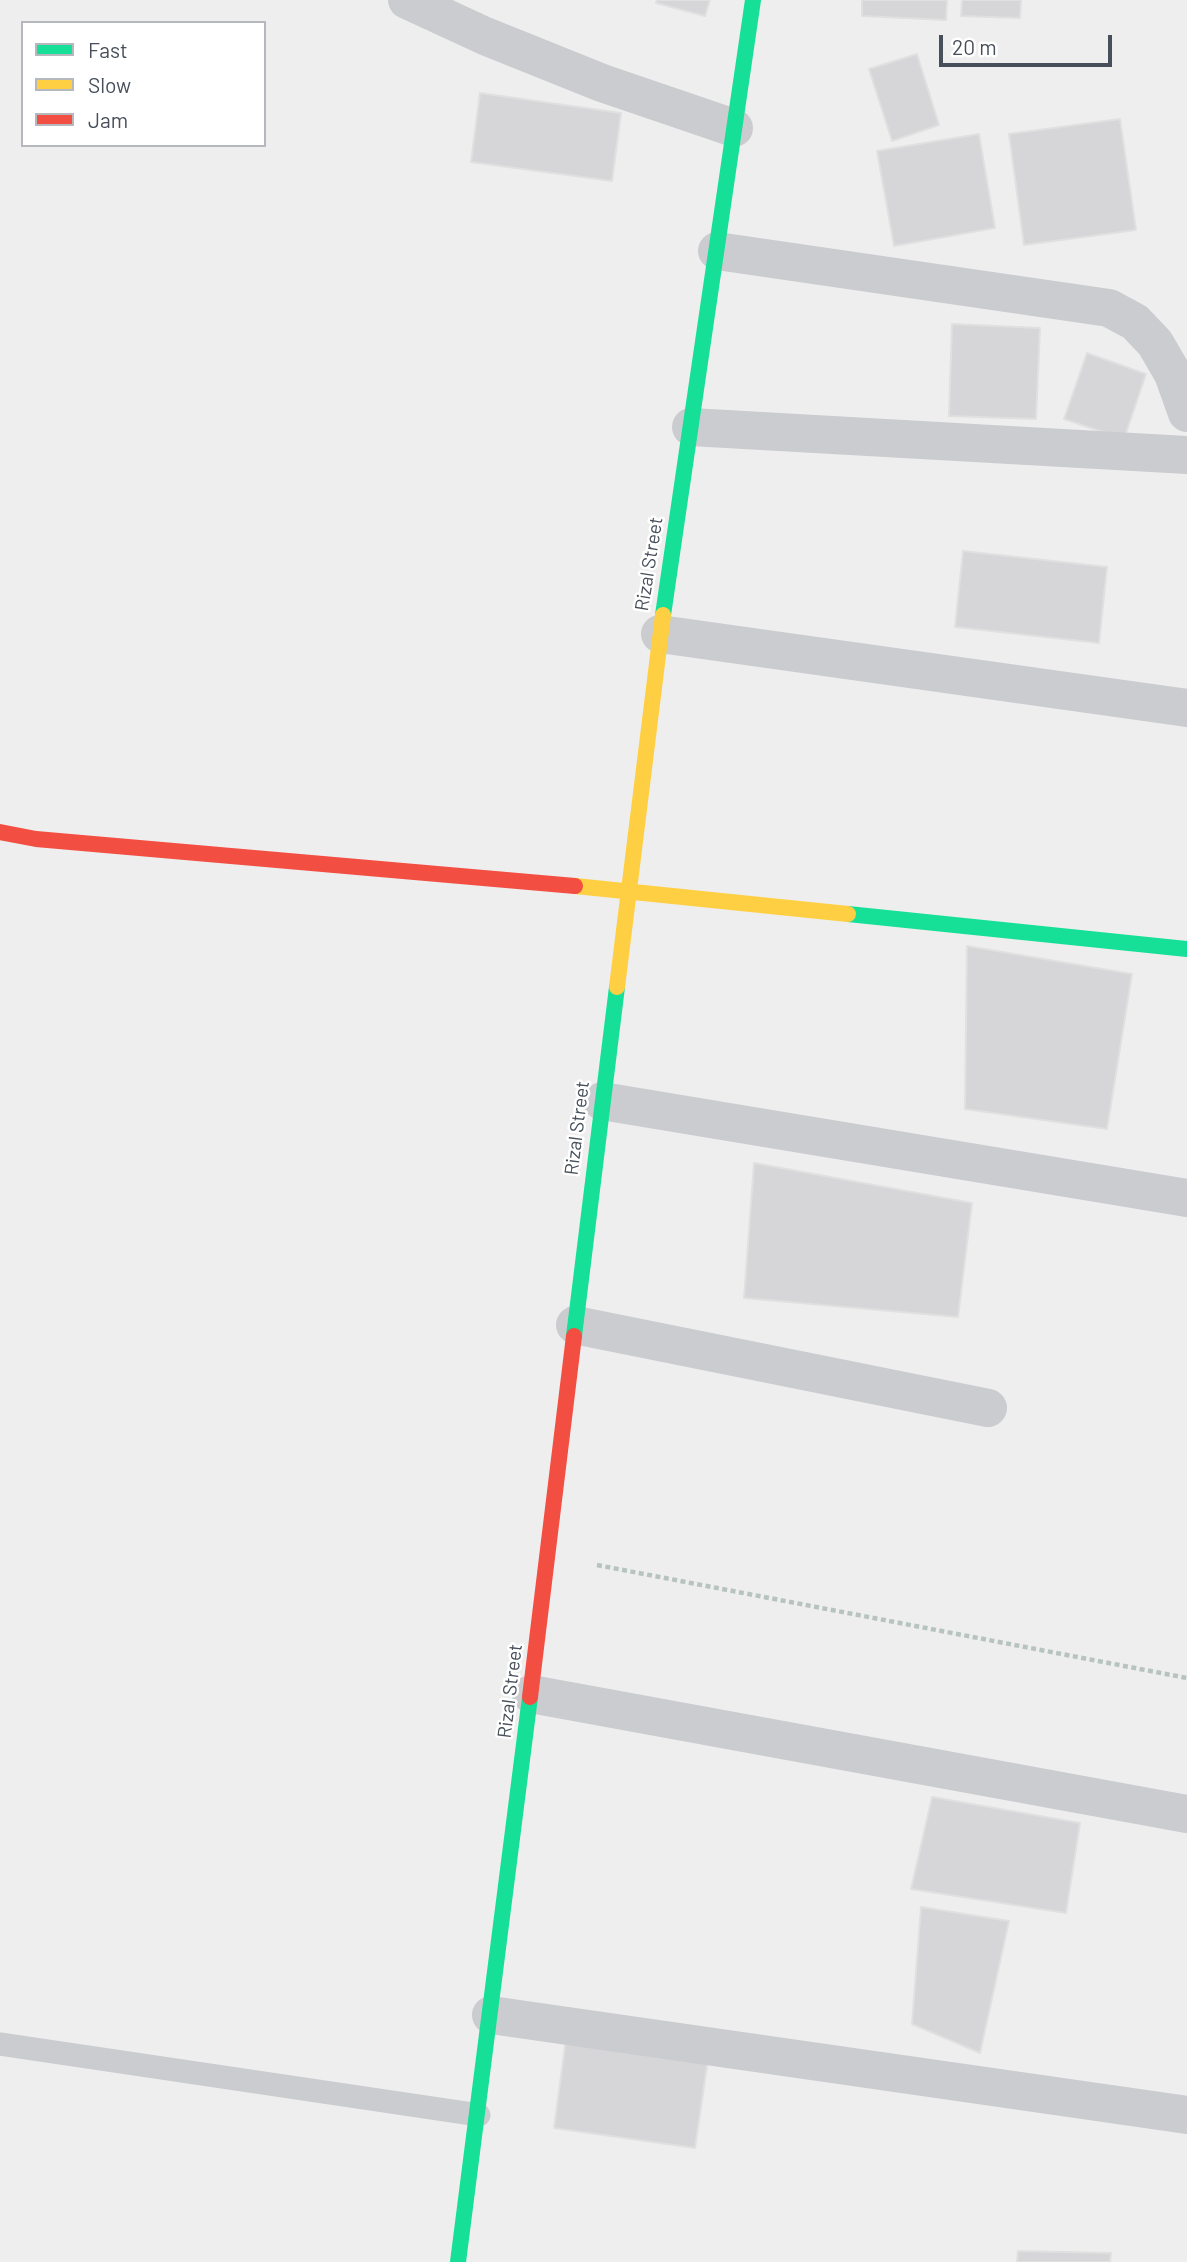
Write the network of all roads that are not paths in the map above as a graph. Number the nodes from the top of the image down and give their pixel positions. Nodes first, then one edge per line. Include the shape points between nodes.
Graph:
1 (407, 0) edge
2 (753, 0) edge
3 (734, 128) junction
4 (717, 251) junction
5 (1187, 413) edge
6 (691, 427) junction
7 (1187, 455) edge
8 (660, 634) junction
9 (1187, 708) edge
10 (0, 832) edge
11 (627, 891) junction
12 (1187, 949) edge
13 (602, 1101) junction
14 (1187, 1198) edge
15 (575, 1325) junction
16 (988, 1408) dead end
17 (531, 1694) junction
18 (1187, 1814) edge
19 (491, 2015) junction
20 (0, 2044) edge
21 (479, 2115) junction
22 (1187, 2115) edge
23 (458, 2262) edge

1 - 3 street via 602,83
2 - 3 street, Rizal Street
3 - 4 street, Rizal Street
4 - 5 street via 1109,309 1135,323 1155,343
4 - 6 street, Rizal Street
6 - 7 street
6 - 8 street, Rizal Street
8 - 9 street
8 - 11 street, Rizal Street
10 - 11 street via 36,839
11 - 12 street
11 - 13 street, Rizal Street
13 - 14 street
13 - 15 street, Rizal Street
15 - 16 street
15 - 17 street, Rizal Street
17 - 18 street
17 - 19 street, Rizal Street
19 - 21 street, Rizal Street
19 - 22 street
20 - 21 lane
21 - 23 street, Rizal Street

